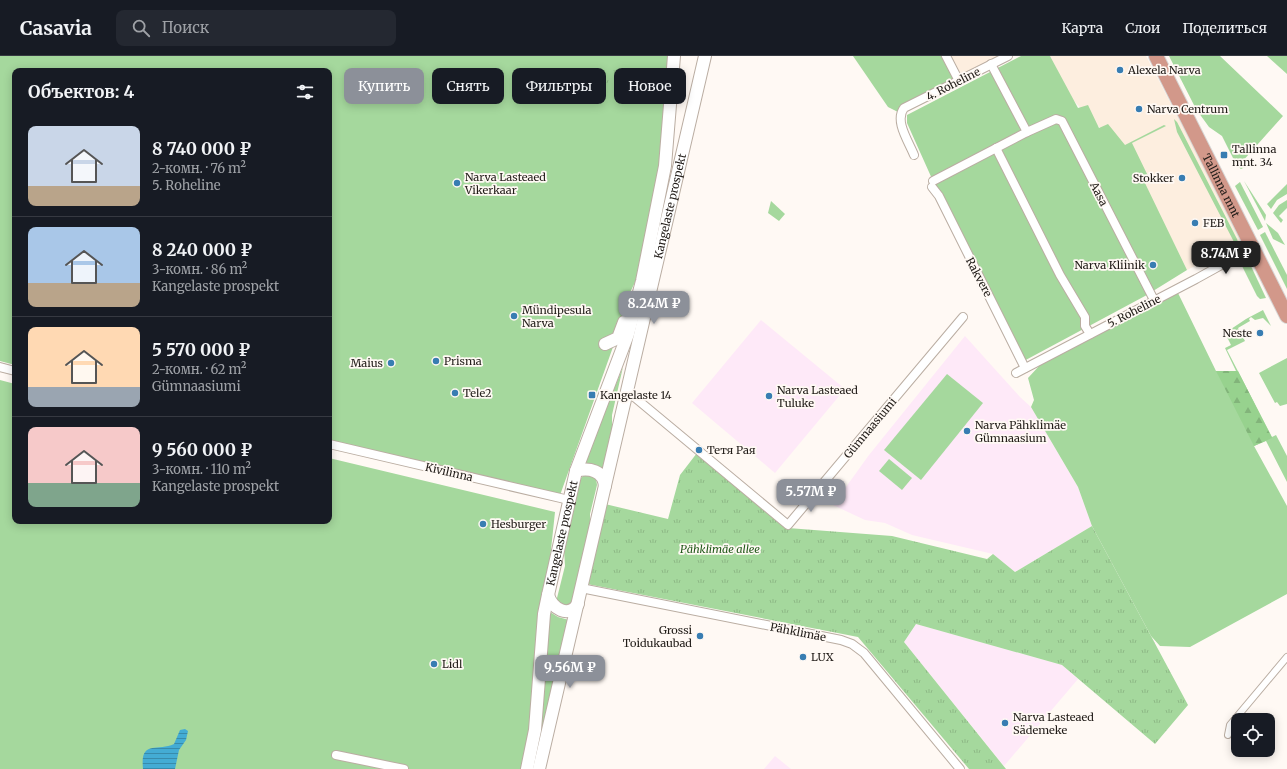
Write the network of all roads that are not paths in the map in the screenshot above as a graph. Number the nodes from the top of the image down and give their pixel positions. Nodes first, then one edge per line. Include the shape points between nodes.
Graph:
1 (674, 56) edge
2 (705, 56) edge
3 (946, 56) edge
4 (1008, 56) edge
5 (1156, 56) edge
6 (1163, 56) edge
7 (991, 64) junction
8 (959, 81) junction
9 (1028, 132) junction
10 (996, 148) junction
11 (914, 155) dead end
12 (932, 184) joint
13 (1252, 248) junction
14 (642, 281) junction
15 (1287, 299) edge
16 (1154, 300) junction
17 (1287, 316) edge
18 (963, 318) dead end
19 (1090, 334) junction
20 (605, 344) dead end
21 (622, 350) junction
22 (635, 356) junction
23 (0, 367) edge
24 (1025, 368) junction
25 (12, 370) edge
26 (1016, 373) dead end
27 (627, 391) junction
28 (332, 445) edge
29 (576, 471) junction
30 (605, 486) junction
31 (569, 500) junction
32 (581, 588) junction
33 (548, 595) junction
34 (578, 604) junction
35 (1287, 657) edge
36 (1228, 735) dead end
37 (336, 755) dead end
38 (404, 769) edge
39 (527, 769) edge
40 (540, 769) edge
41 (960, 769) edge

1 - 14 main road, Kangelaste prospekt via 665,166
2 - 22 main road, Kangelaste prospekt
3 - 8 street
4 - 7 street, 4. Roheline
5 - 13 highway, Tallinna mnt
6 - 15 highway, Tallinna mnt
7 - 8 street, 4. Roheline
7 - 9 street
8 - 11 street, 4. Roheline via 904,108 900,113 900,121
9 - 10 street, Aasa
9 - 16 street, Aasa via 1056,118 1062,121
10 - 12 street, Aasa
10 - 19 street via 1060,275 1085,317 1085,326
12 - 24 street, Rakvere
13 - 16 street, 5. Roheline
13 - 17 highway, Tallinna mnt
14 - 20 main road via 632,299 618,338
14 - 21 main road, Kangelaste prospekt
16 - 19 street, 5. Roheline
18 - 27 street, Gümnaasiumi via 788,525
19 - 24 street, 5. Roheline
21 - 22 main road
21 - 29 main road, Kangelaste prospekt
22 - 27 main road, Kangelaste prospekt
23 - 25 street
24 - 26 street, 5. Roheline
27 - 30 main road, Kangelaste prospekt
28 - 31 street, Kivilinna
29 - 30 main road, Kangelaste prospekt via 586,469 597,472
29 - 31 main road, Kangelaste prospekt
30 - 32 main road, Kangelaste prospekt
31 - 33 main road, Kangelaste prospekt
32 - 34 main road, Kangelaste prospekt
32 - 41 street, Pähklimäe via 852,644 864,653
33 - 34 main road, Kangelaste prospekt via 553,606 562,611 571,610
33 - 39 main road, Kangelaste prospekt via 544,614 535,730
34 - 40 main road, Kangelaste prospekt
35 - 36 street via 1230,725
37 - 38 street

